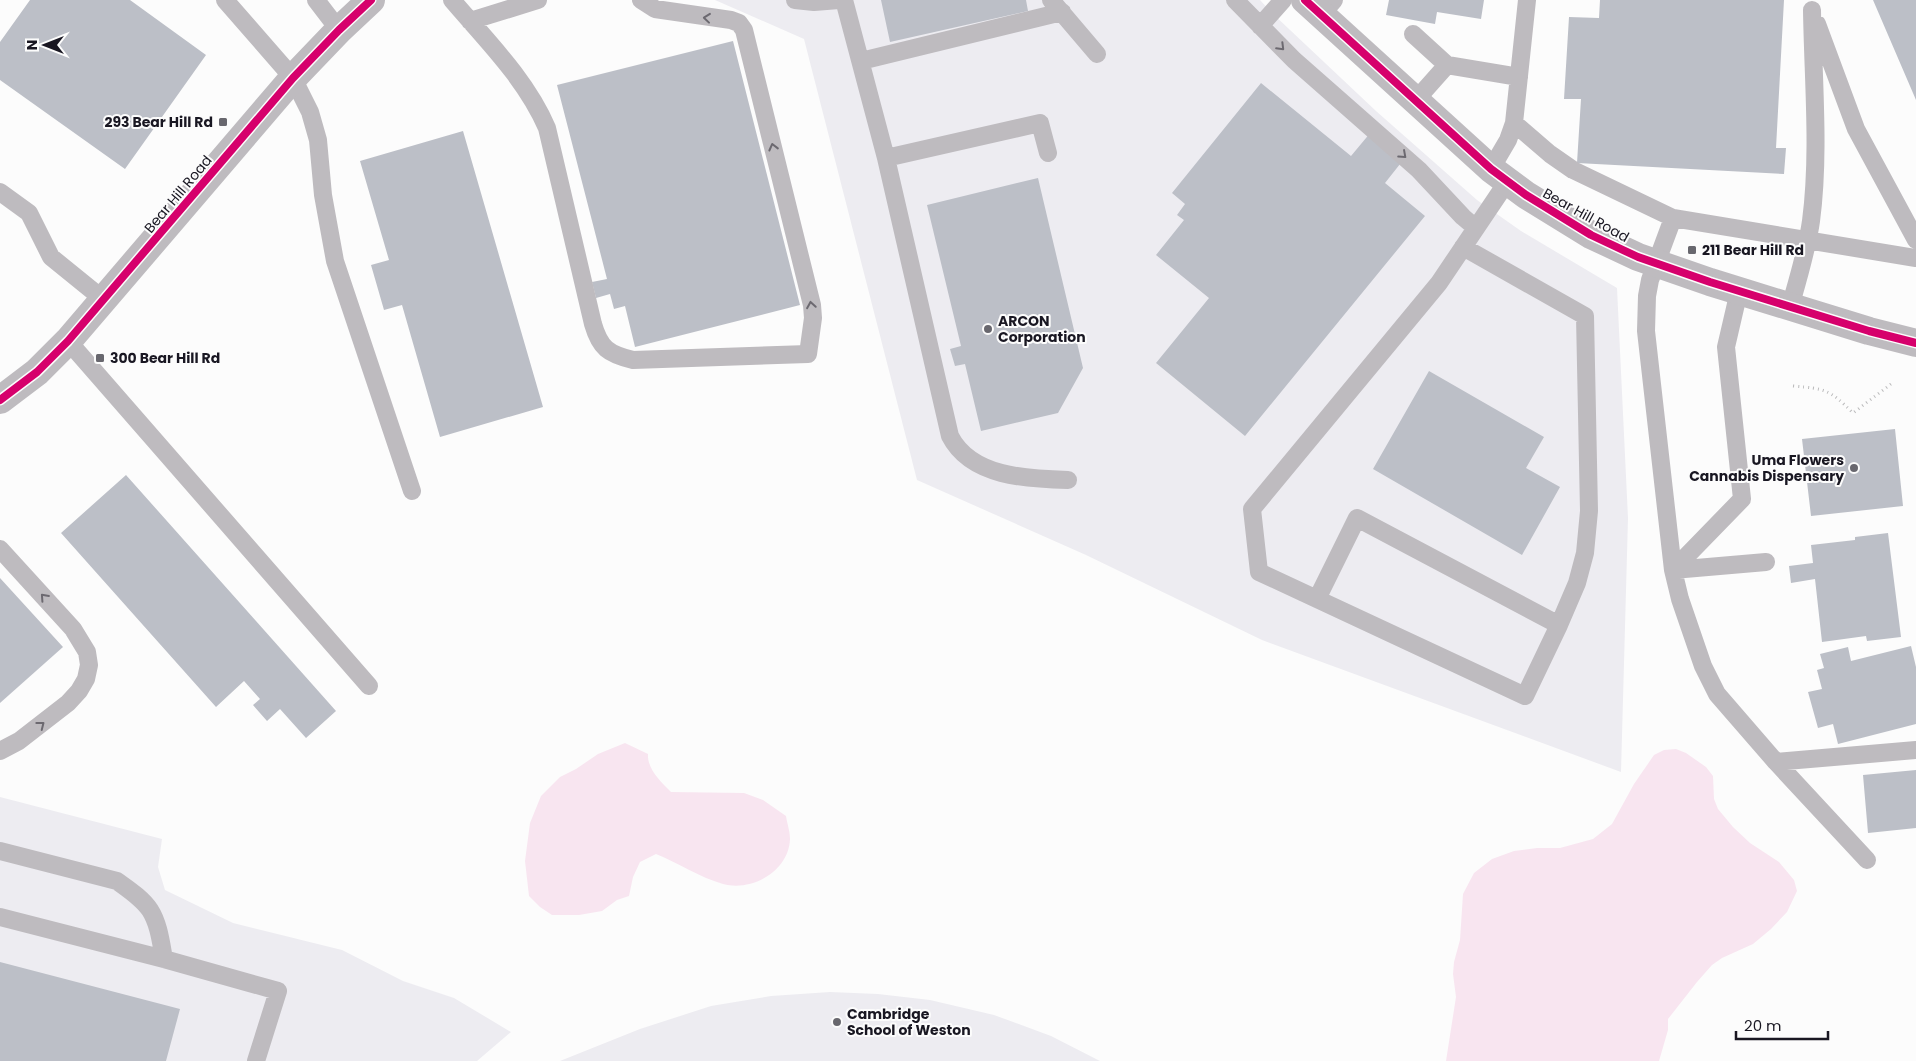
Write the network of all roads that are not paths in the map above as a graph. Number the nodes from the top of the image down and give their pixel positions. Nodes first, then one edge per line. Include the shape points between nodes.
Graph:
1 (225, 0) edge
2 (316, 0) edge
3 (371, 0) edge
4 (452, 0) edge
5 (538, 0) edge
6 (640, 0) edge
7 (795, 0) edge
8 (839, 0) edge
9 (844, 0) edge
10 (1235, 0) edge
11 (1283, 0) edge
12 (1526, 0) edge
13 (1320, 5) edge
14 (1810, 5) edge
15 (1056, 6) edge
16 (470, 21) junction
17 (1260, 26) junction
18 (338, 30) junction
19 (1413, 34) dead end
20 (1097, 54) dead end
21 (861, 62) junction
22 (1447, 64) junction
23 (1519, 77) junction
24 (293, 78) junction
25 (1415, 101) junction
26 (1514, 123) junction
27 (1048, 153) dead end
28 (886, 158) junction
29 (1499, 175) junction
30 (0, 192) edge
31 (1673, 218) junction
32 (1476, 228) junction
33 (1808, 240) junction
34 (1916, 240) edge
35 (1463, 247) junction
36 (1916, 258) edge
37 (1655, 264) junction
38 (1739, 291) junction
39 (104, 300) junction
40 (1790, 307) junction
41 (68, 341) junction
42 (1916, 343) edge
43 (0, 400) edge
44 (1068, 480) dead end
45 (412, 491) dead end
46 (0, 549) edge
47 (1766, 562) dead end
48 (1673, 570) junction
49 (1317, 599) junction
50 (1559, 625) junction
51 (369, 686) dead end
52 (1916, 750) edge
53 (0, 751) edge
54 (1776, 762) junction
55 (0, 852) edge
56 (1867, 860) dead end
57 (0, 917) edge
58 (164, 959) junction
59 (256, 1061) edge

1 - 24 lane
2 - 18 lane
3 - 18 street, Bear Hill Road
4 - 16 lane
5 - 16 lane
16 -> 6 lane via 526,89 542,115 593,324 597,339 604,348 633,360 808,354 812,305 744,30 731,20 655,9
7 - 8 lane
9 - 21 lane
10 - 17 lane
11 - 17 lane
12 - 23 lane
13 - 25 street, Bear Hill Road
14 - 33 lane via 1815,166
14 - 34 lane via 1856,129
15 - 20 lane
15 - 21 lane
17 -> 32 lane via 1412,164
18 - 24 street, Bear Hill Road
19 - 22 lane
21 - 28 lane
22 - 23 lane
22 - 25 lane
23 - 26 lane
24 - 39 street, Bear Hill Road
24 - 45 lane via 315,127 322,195 335,261
25 - 29 street, Bear Hill Road
26 - 29 lane
26 - 31 lane via 1573,170
27 - 28 lane via 1040,123
28 - 44 lane via 950,436 968,458 984,467 1010,475
29 - 32 lane
29 - 37 street, Bear Hill Road via 1591,235
30 - 39 lane via 29,214 51,257
31 - 33 lane
31 - 37 lane
32 - 35 lane
33 - 36 lane
33 - 40 lane
35 - 49 lane via 1432,292 1252,509 1259,572
35 - 50 lane via 1585,316 1587,539 1577,583
37 - 38 street, Bear Hill Road
37 - 48 lane via 1647,296 1646,331
38 - 40 street, Bear Hill Road
38 - 48 lane via 1726,348 1742,499
39 - 41 street, Bear Hill Road
40 - 42 street, Bear Hill Road
41 - 43 street, Bear Hill Road via 37,372
41 - 51 lane
53 -> 46 lane via 19,741 68,703 86,679 89,665 87,652 73,629
47 - 48 lane
48 - 54 lane via 1709,680 1726,706
49 - 50 lane via 1525,696
49 - 50 lane via 1357,518
52 - 54 lane
54 - 56 lane
55 - 58 lane via 117,881 150,910
57 - 58 lane
58 - 59 lane via 278,991

